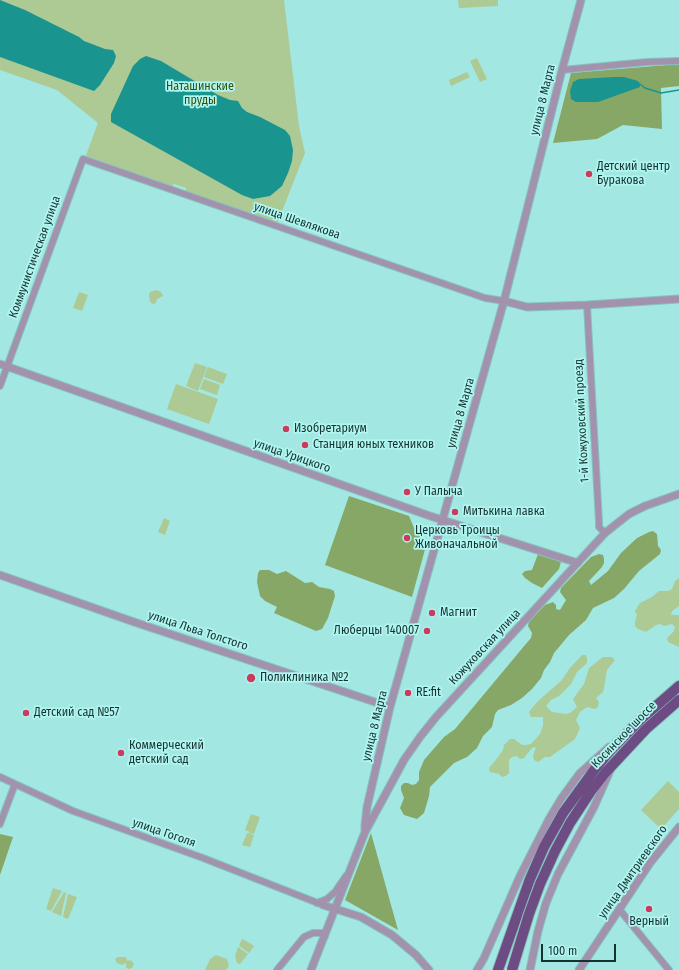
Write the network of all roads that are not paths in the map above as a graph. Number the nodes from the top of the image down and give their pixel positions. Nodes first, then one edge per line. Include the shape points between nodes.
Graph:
1 (581, 0) edge
2 (679, 61) edge
3 (562, 70) junction
4 (83, 159) joint
5 (679, 299) edge
6 (504, 301) junction
7 (587, 306) junction
8 (4, 365) edge
9 (0, 386) edge
10 (679, 494) edge
11 (442, 519) junction
12 (605, 533) junction
13 (578, 563) junction
14 (0, 575) edge
15 (679, 686) edge
16 (679, 700) edge
17 (390, 707) junction
18 (629, 730) junction
19 (616, 760) junction
20 (0, 777) edge
21 (15, 784) junction
22 (370, 793) junction
23 (384, 797) junction
24 (0, 824) edge
25 (679, 827) edge
26 (365, 832) junction
27 (351, 870) junction
28 (320, 904) junction
29 (336, 910) junction
30 (619, 910) junction
31 (325, 936) junction
32 (484, 958) junction
33 (423, 963) junction
34 (277, 970) edge
35 (311, 970) edge
36 (429, 970) edge
37 (434, 970) edge
38 (477, 970) edge
39 (482, 970) edge
40 (498, 970) edge
41 (512, 970) edge
42 (530, 970) edge
43 (579, 970) edge
44 (669, 970) edge

1 - 3 street, улица 8 Марта
2 - 3 street
3 - 6 street, улица 8 Марта
4 - 6 street, улица Шевлякова via 485,298
4 - 8 street, Коммунистическая улица
5 - 7 street
6 - 7 street via 527,307
6 - 11 street, улица 8 Марта
7 - 12 street, 1-й Кожуховский проезд via 599,527
8 - 9 street, Коммунистическая улица
8 - 11 street, улица Урицкого
10 - 12 street, Кожуховская улица via 645,506
11 - 13 street, улица Урицкого
11 - 17 street, улица 8 Марта
12 - 13 street, Кожуховская улица
13 - 23 street, Кожуховская улица via 436,717 404,760
14 - 17 street, улица Льва Толстого
15 - 18 highway, Косинское шоссе
16 - 19 highway, Косинское шоссе
17 - 22 street, улица 8 Марта
18 - 32 street via 580,773 561,799 532,851
18 - 40 highway, Косинское шоссе via 595,769 563,813 544,847 517,912
19 - 41 highway, Косинское шоссе, bridge via 591,791 555,851 529,914
19 - 42 street via 552,889 541,917
20 - 21 street, улица Гоголя
21 - 24 street
21 - 28 street, улица Гоголя via 72,811
22 - 23 street via 375,801 380,801
22 - 26 street, улица 8 Марта
23 - 26 street, Кожуховская улица
25 - 30 street, улица Дмитриевского via 650,863
26 - 27 street
27 - 28 street via 335,892
27 - 29 street
28 - 29 street
29 - 31 street
29 - 33 street via 361,917 392,935
30 - 43 street, улица Дмитриевского
30 - 44 street
31 - 34 street via 318,933 304,937
31 - 35 street
32 - 38 street
32 - 39 street
33 - 36 street
33 - 37 street

